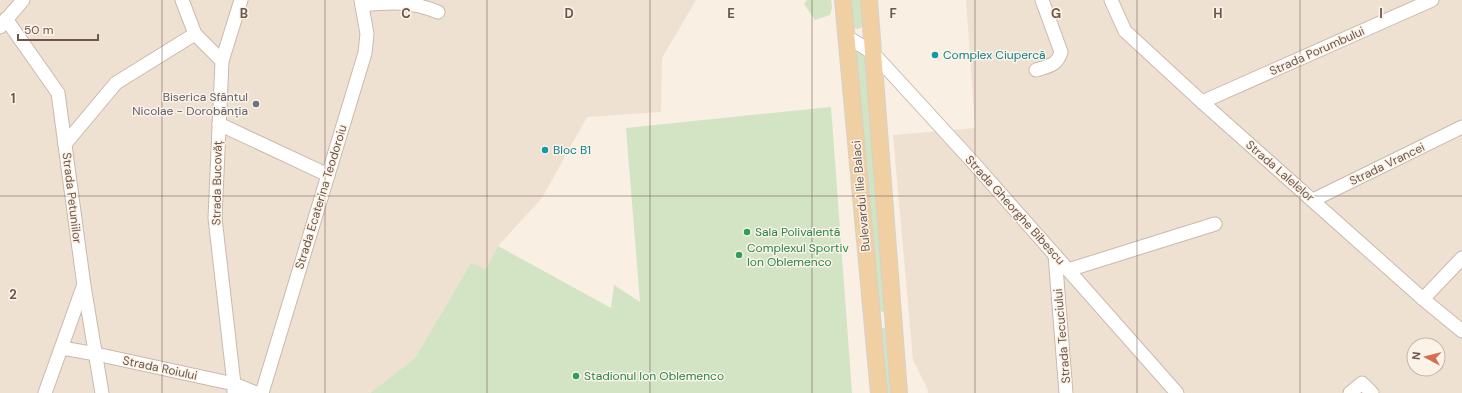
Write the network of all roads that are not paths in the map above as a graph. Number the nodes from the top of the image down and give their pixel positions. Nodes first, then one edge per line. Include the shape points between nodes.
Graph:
1 (23, 0) edge
2 (182, 0) edge
3 (241, 0) edge
4 (843, 0) edge
5 (869, 0) edge
6 (1042, 0) edge
7 (1432, 0) edge
8 (1115, 1) edge
9 (361, 2) edge
10 (438, 12) dead end
11 (3, 23) edge
12 (195, 34) junction
13 (846, 36) junction
14 (871, 36) junction
15 (872, 53) junction
16 (222, 60) junction
17 (1036, 70) dead end
18 (1202, 102) junction
19 (219, 124) junction
20 (1462, 128) edge
21 (65, 144) junction
22 (328, 175) junction
23 (1313, 200) junction
24 (1215, 224) dead end
25 (1055, 255) junction
26 (1462, 258) edge
27 (1068, 270) junction
28 (84, 286) junction
29 (1423, 299) junction
30 (893, 328) junction
31 (873, 330) junction
32 (1462, 331) edge
33 (62, 348) junction
34 (96, 354) junction
35 (234, 388) edge
36 (45, 393) edge
37 (102, 393) edge
38 (256, 393) edge
39 (262, 393) edge
40 (878, 393) edge
41 (899, 393) edge
42 (1066, 393) edge
43 (1177, 393) edge
44 (1350, 393) edge
45 (1372, 393) edge

1 - 11 street
2 - 12 street
3 - 16 street, Strada Bucovăț
4 - 13 main road, Bulevardul Ilie Balaci
5 - 14 main road, Bulevardul Ilie Balaci
6 - 17 street via 1061,52 1058,60
7 - 18 street, Strada Porumbului
8 - 18 street, Strada Lalelelor via 1125,31
9 - 10 street via 410,3
9 - 22 street, Strada Ecaterina Teodoroiu via 367,34 365,53
11 - 21 street, Strada Petuniilor via 58,93
12 - 16 street
12 - 21 street via 116,83
13 - 14 main road
13 - 15 street, Strada Gheorghe Bibescu
13 - 31 main road, Bulevardul Ilie Balaci
14 - 15 main road, Bulevardul Ilie Balaci
15 - 25 street, Strada Gheorghe Bibescu
15 - 30 main road, Bulevardul Ilie Balaci
16 - 19 street, Strada Bucovăț
18 - 23 street, Strada Lalelelor
19 - 22 street
19 - 35 street, Strada Bucovăț via 215,218
20 - 23 street, Strada Vrancei
21 - 28 street, Strada Petuniilor
22 - 39 street, Strada Ecaterina Teodoroiu
23 - 29 street, Strada Lalelelor
24 - 27 street
25 - 27 street, Strada Gheorghe Bibescu
25 - 42 street, Strada Tecuciului
26 - 29 street
27 - 43 street, Strada Gheorghe Bibescu
28 - 33 street
28 - 34 street, Strada Petuniilor
29 - 32 street, Strada Lalelelor
30 - 31 street
30 - 41 main road, Bulevardul Ilie Balaci
31 - 40 main road, Bulevardul Ilie Balaci
33 - 34 street, Strada Roiului
33 - 36 street
34 - 35 street, Strada Roiului
34 - 37 street, Strada Petuniilor
35 - 38 street, Strada Roiului
44 - 45 street via 1362,383

